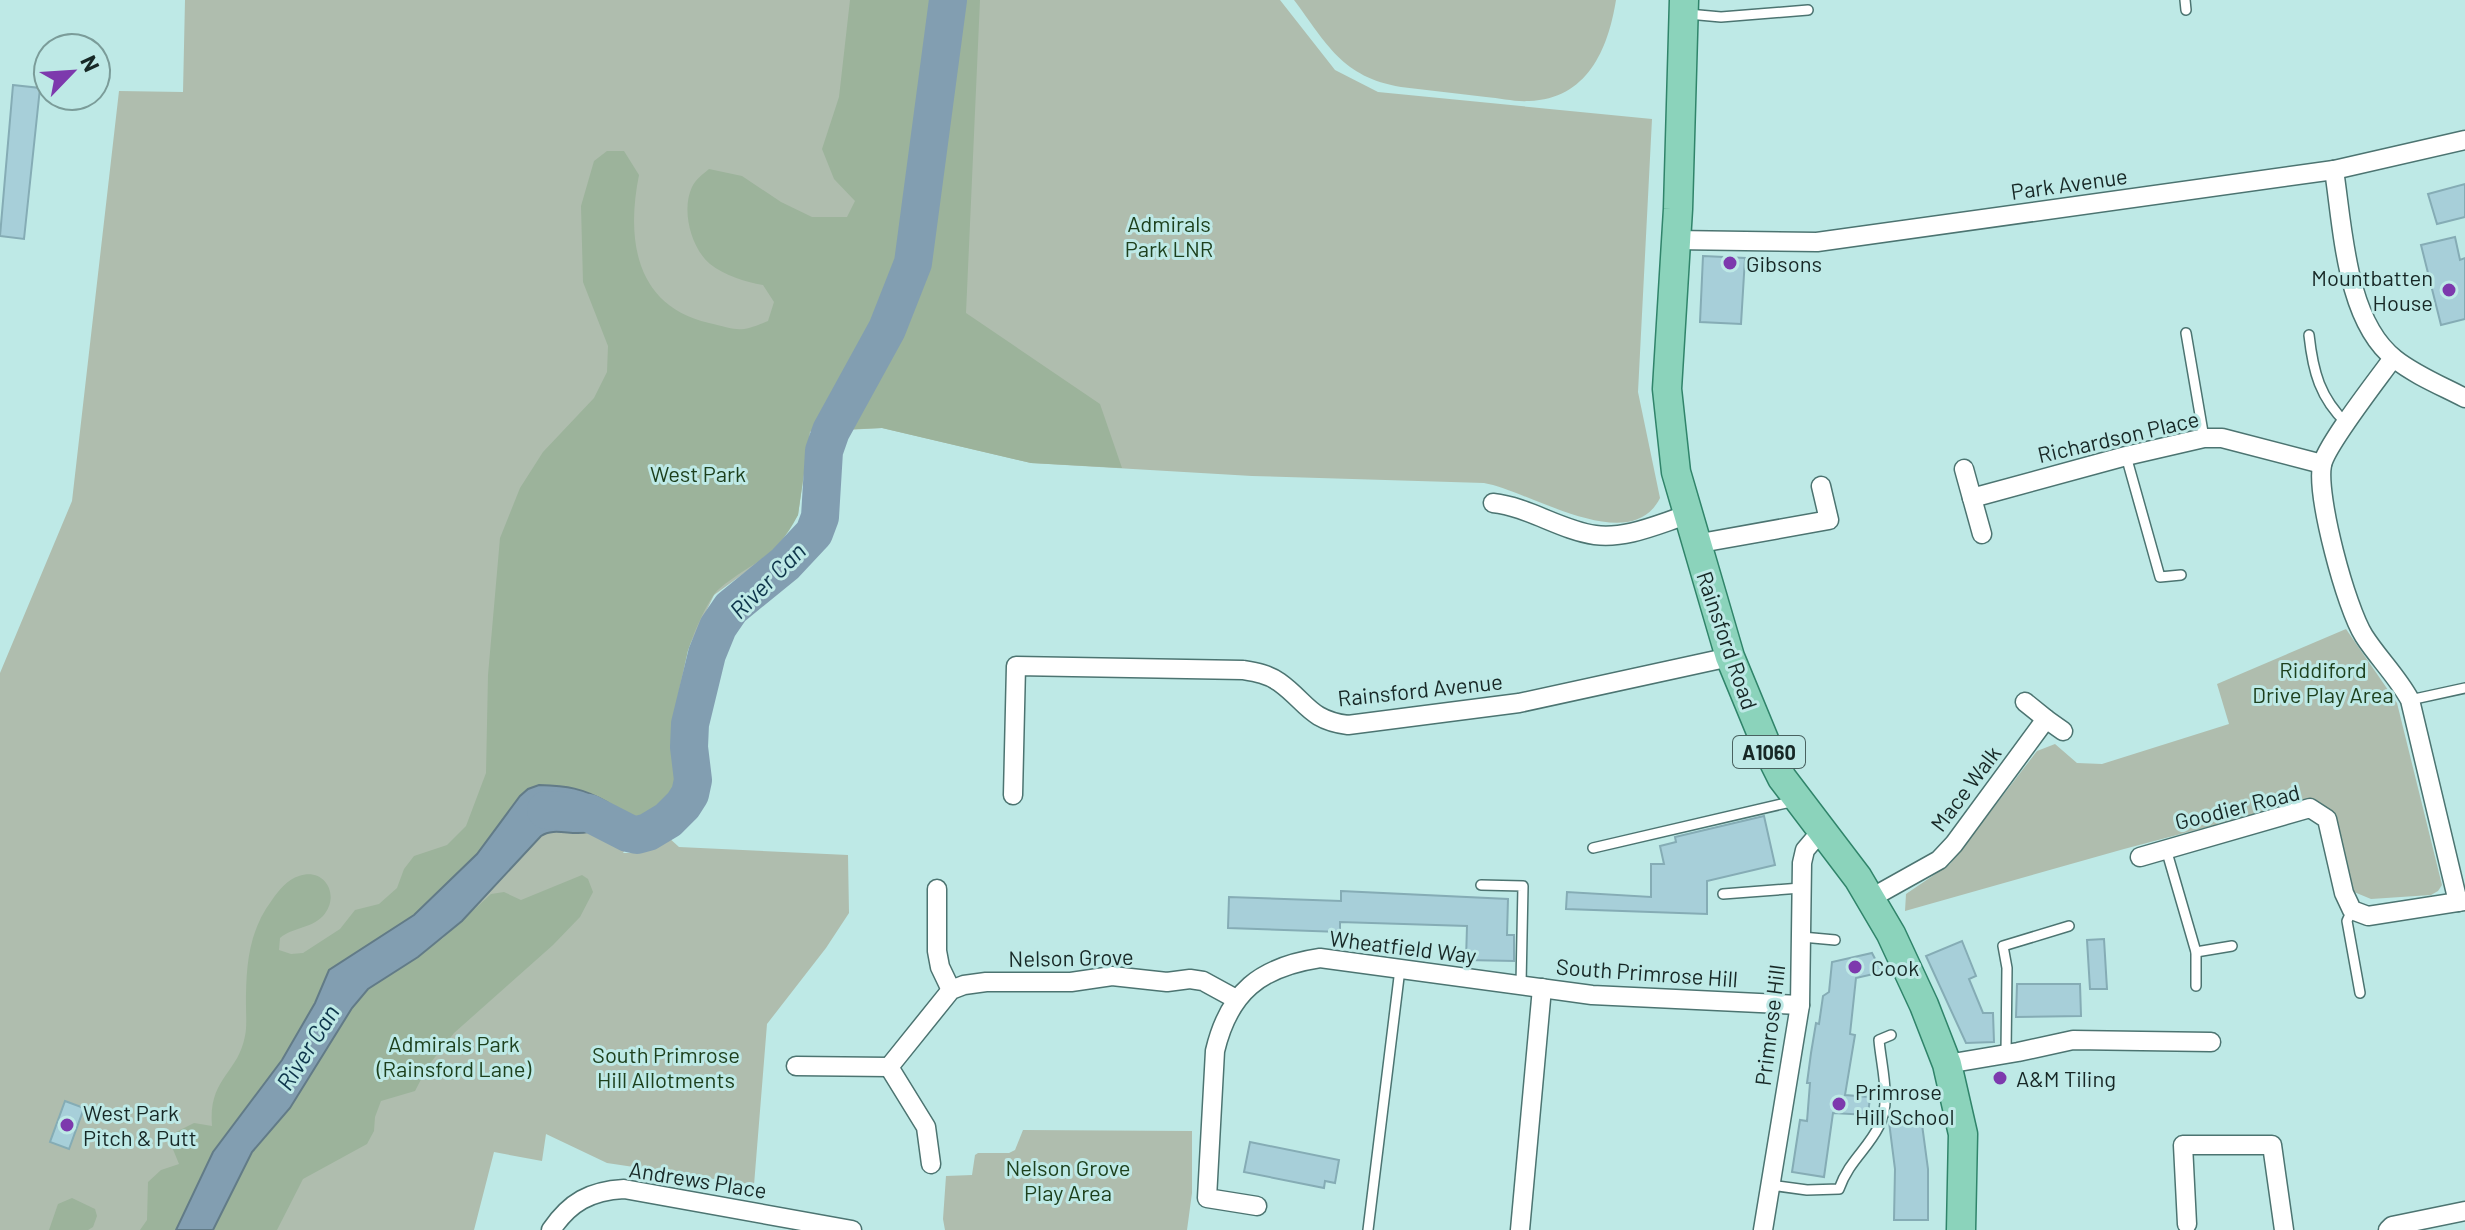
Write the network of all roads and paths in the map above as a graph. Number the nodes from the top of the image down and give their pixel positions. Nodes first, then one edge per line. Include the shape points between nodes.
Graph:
1 (1684, 7) edge
2 (1808, 10) dead end
3 (2465, 140) edge
4 (2334, 170) junction
5 (1675, 240) junction
6 (2186, 333) dead end
7 (2309, 335) dead end
8 (2393, 358) junction
9 (2465, 398) edge
10 (2347, 424) junction
11 (2204, 438) junction
12 (2126, 456) junction
13 (2322, 464) junction
14 (1964, 469) dead end
15 (1821, 486) dead end
16 (1972, 498) junction
17 (1493, 503) dead end
18 (1687, 515) junction
19 (1982, 534) dead end
20 (1695, 544) junction
21 (2181, 575) dead end
22 (1730, 657) junction
23 (2465, 688) edge
24 (2410, 700) junction
25 (2025, 702) dead end
26 (2046, 719) junction
27 (2063, 731) dead end
28 (1013, 795) dead end
29 (1799, 800) junction
30 (1822, 830) junction
31 (1593, 848) dead end
32 (2166, 849) junction
33 (2140, 857) dead end
34 (1481, 885) dead end
35 (1801, 888) junction
36 (937, 889) dead end
37 (1723, 894) dead end
38 (1871, 898) junction
39 (2462, 901) edge
40 (2352, 910) junction
41 (2069, 926) dead end
42 (1802, 937) junction
43 (1835, 940) dead end
44 (2232, 946) dead end
45 (2196, 952) junction
46 (1400, 969) junction
47 (1521, 984) junction
48 (2196, 986) dead end
49 (1542, 988) junction
50 (951, 990) junction
51 (2360, 993) dead end
52 (1236, 999) junction
53 (1800, 1005) junction
54 (1891, 1035) dead end
55 (2211, 1042) dead end
56 (2006, 1054) junction
57 (1947, 1064) junction
58 (796, 1066) dead end
59 (889, 1067) junction
60 (931, 1164) dead end
61 (1770, 1185) junction
62 (1257, 1206) dead end
63 (2465, 1211) edge
64 (2187, 1224) dead end
65 (551, 1230) edge
66 (852, 1230) edge
67 (1368, 1230) edge
68 (1520, 1230) edge
69 (1763, 1230) edge
70 (1961, 1230) edge
71 (2284, 1230) edge
72 (2388, 1230) edge

1 - 2 lane via 1721,17
1 - 5 main road, Rainsford Road / A1060
3 - 4 street, Park Avenue
4 - 5 street, Park Avenue via 1817,242
4 - 8 street via 2359,313 2372,337
5 - 18 main road, Rainsford Road / A1060 via 1667,389 1671,446
6 - 11 lane
7 - 10 lane via 2315,377
8 - 9 street
8 - 10 street
10 - 13 street
11 - 12 street, Richardson Place
11 - 13 street, Richardson Place
12 - 16 street, Richardson Place
12 - 21 lane via 2160,577
13 - 24 street via 2331,538 2354,618
14 - 16 street
15 - 20 street via 1829,520
16 - 19 street
17 - 18 street via 1594,535 1634,532
18 - 20 main road, Rainsford Road / A1060
20 - 22 main road, Rainsford Road / A1060
22 - 28 street, Rainsford Avenue via 1519,703 1348,725 1314,715 1262,673 1016,666
22 - 29 main road, Rainsford Road / A1060 via 1770,754
23 - 24 lane
24 - 39 street
25 - 26 street
26 - 27 street
26 - 38 street, Mace Walk via 1939,860
29 - 30 main road, Rainsford Road / A1060
29 - 31 lane
30 - 35 street, Primrose Hill via 1805,850
30 - 38 main road, Rainsford Road / A1060
32 - 33 street, Goodier Road
32 - 40 street, Goodier Road via 2310,808 2327,819
32 - 45 lane
34 - 47 lane via 1523,886
35 - 37 lane
35 - 42 street, Primrose Hill
36 - 50 street via 937,951
38 - 57 main road, Rainsford Road / A1060 via 1905,962
39 - 40 street via 2368,916
40 - 51 lane via 2347,921
41 - 56 lane via 2003,946
42 - 43 lane
42 - 53 street, Primrose Hill
44 - 45 lane
45 - 48 lane
46 - 47 street, Wheatfield Way
46 - 52 street, Wheatfield Way via 1320,958 1293,962 1260,978
46 - 67 lane
47 - 49 street, Wheatfield Way
49 - 53 street, South Primrose Hill
49 - 68 street, South Primrose Hill
50 - 52 street, Nelson Grove via 986,982 1071,982 1112,976 1203,981
50 - 59 street
52 - 62 street, Wheatfield Way via 1215,1051 1207,1198
53 - 61 street, Primrose Hill
54 - 61 lane via 1879,1040 1885,1106 1880,1126 1845,1171 1839,1189
55 - 56 street via 2073,1040
56 - 57 street
57 - 70 main road, Rainsford Road / A1060 via 1963,1134
58 - 59 street
59 - 60 street via 926,1127
61 - 69 street, Primrose Hill
63 - 72 street
64 - 71 street via 2183,1145 2272,1145
65 - 66 street, Andrews Place via 582,1198 624,1189

